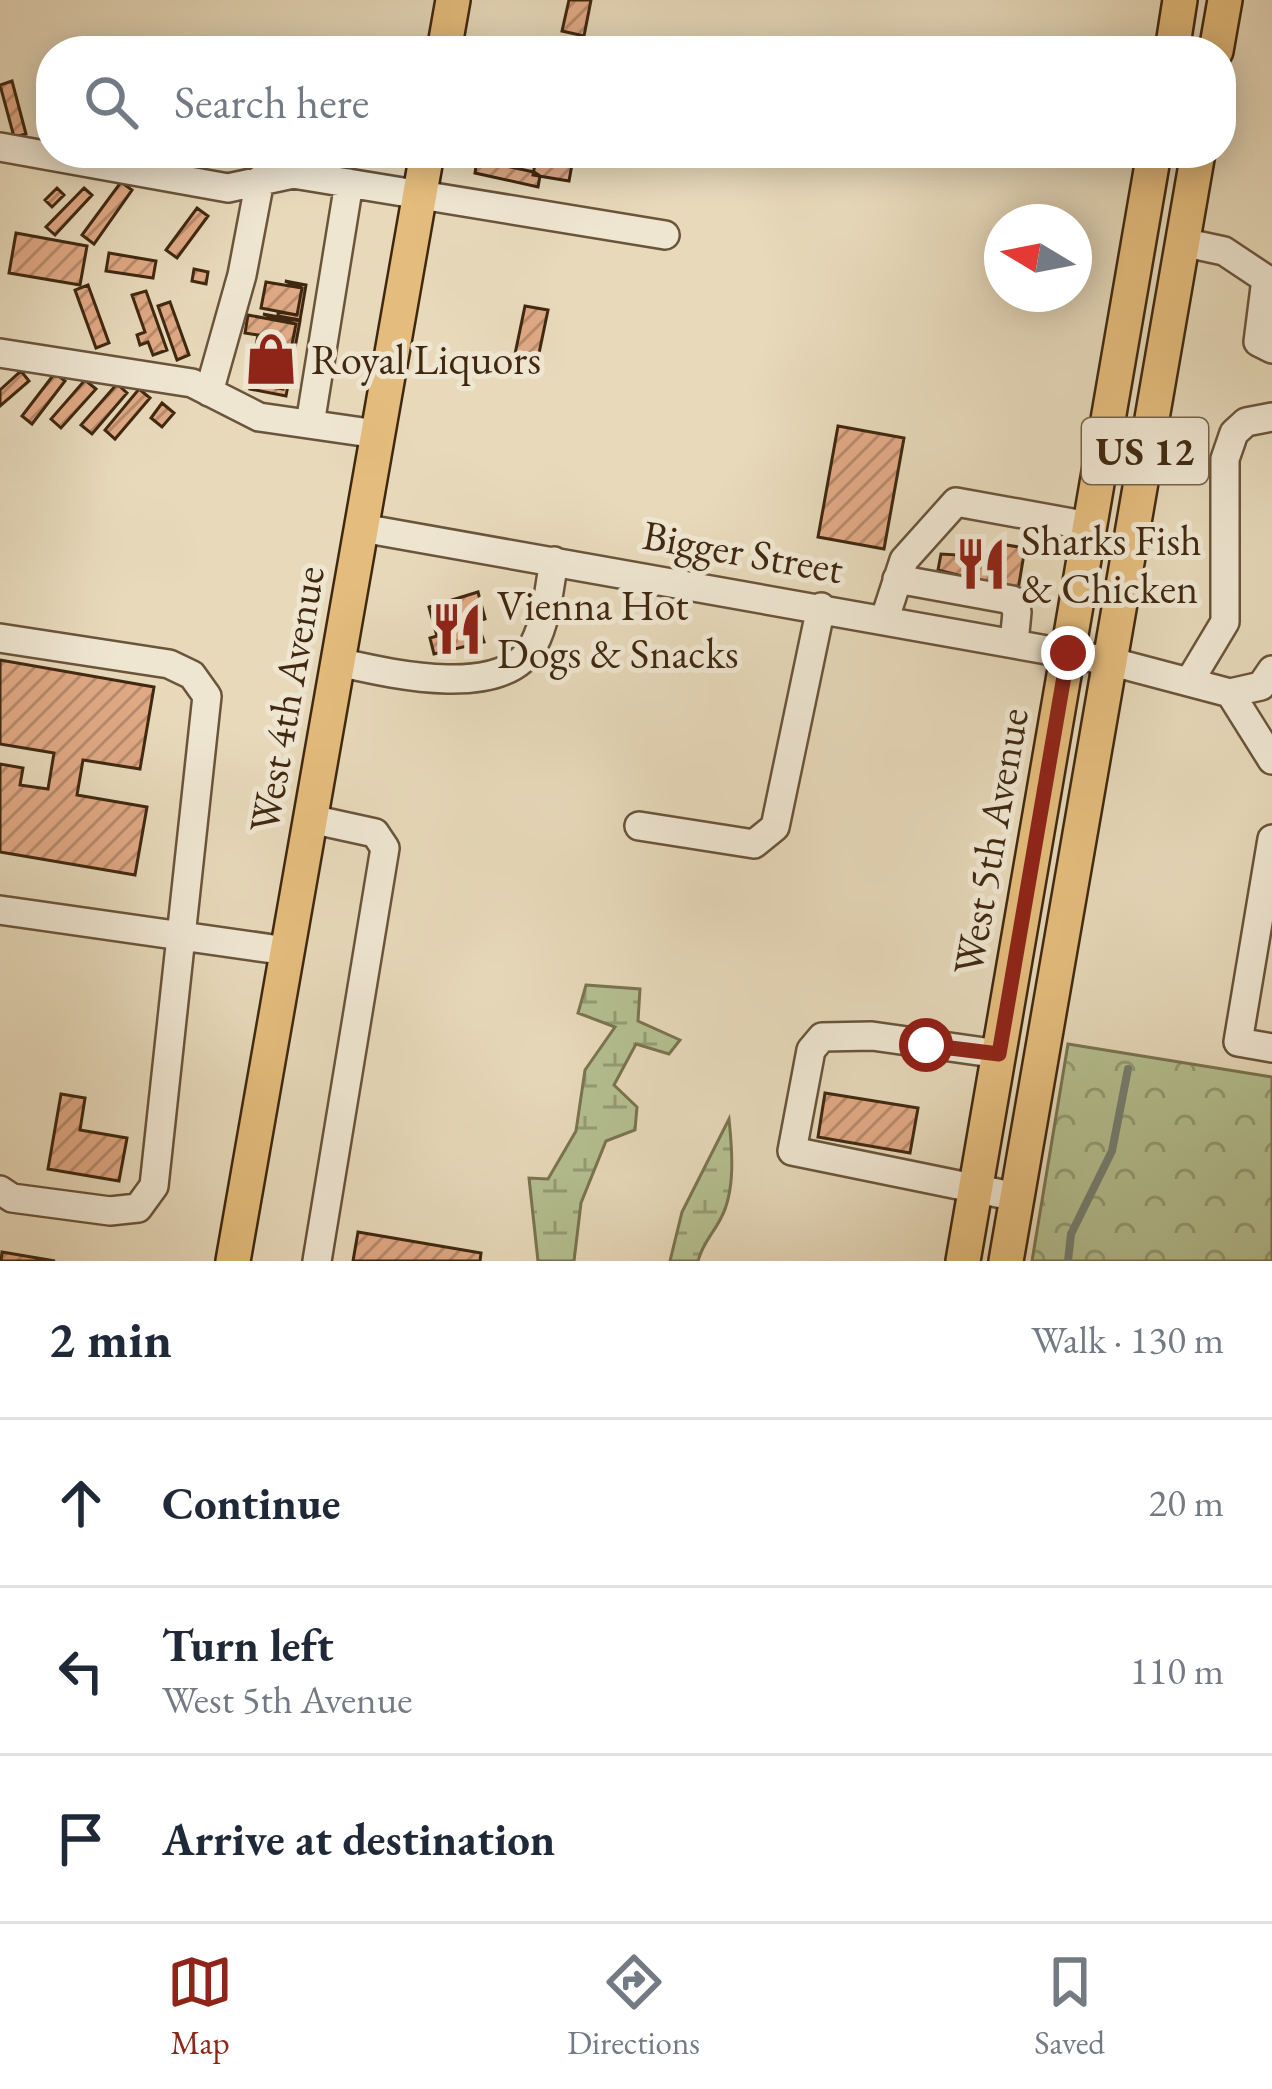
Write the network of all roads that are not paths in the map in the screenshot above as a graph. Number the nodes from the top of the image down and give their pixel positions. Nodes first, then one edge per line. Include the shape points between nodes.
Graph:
1 (453, 0) edge
2 (1180, 0) edge
3 (1225, 0) edge
4 (447, 36) edge
5 (1174, 36) edge
6 (1219, 36) edge
7 (0, 147) edge
8 (36, 153) edge
9 (117, 168) edge
10 (424, 168) edge
11 (1151, 168) edge
12 (1195, 168) edge
13 (260, 180) junction
14 (349, 183) junction
15 (419, 194) junction
16 (665, 235) dead end
17 (1139, 236) junction
18 (1182, 242) junction
19 (1269, 279) edge
20 (1272, 349) edge
21 (0, 353) edge
22 (208, 392) junction
23 (1272, 417) edge
24 (310, 424) junction
25 (377, 434) junction
26 (1089, 526) junction
27 (362, 528) junction
28 (554, 561) junction
29 (897, 579) junction
30 (821, 607) junction
31 (885, 618) junction
32 (0, 638) edge
33 (1014, 643) junction
34 (1068, 653) junction
35 (1109, 661) junction
36 (338, 662) junction
37 (1272, 670) edge
38 (1189, 682) junction
39 (1230, 693) junction
40 (1272, 760) edge
41 (310, 819) junction
42 (639, 826) dead end
43 (1272, 839) edge
44 (0, 910) edge
45 (182, 937) junction
46 (287, 951) junction
47 (1272, 1048) edge
48 (999, 1054) junction
49 (976, 1187) junction
50 (0, 1190) edge
51 (1017, 1196) junction
52 (233, 1261) edge
53 (317, 1261) edge
54 (964, 1261) edge
55 (1006, 1261) edge

1 - 4 main road
2 - 5 main road
3 - 6 main road
7 - 8 street
9 - 13 street via 229,188
10 - 15 main road, West 4th Avenue
11 - 17 main road, West 5th Avenue / US 12
12 - 18 main road, West 5th Avenue / US 12
13 - 14 street via 293,174
13 - 22 street
14 - 15 street
14 - 24 street
15 - 16 street
15 - 25 main road, West 4th Avenue
17 - 18 main road
17 - 26 main road, West 5th Avenue / US 12
18 - 19 street via 1224,250
18 - 35 main road, West 5th Avenue / US 12
19 - 20 street via 1257,330 1258,342
21 - 22 street via 193,383
22 - 24 street via 259,417
23 - 38 street via 1246,422 1228,447 1226,622
24 - 25 street
25 - 27 main road, West 4th Avenue
26 - 29 street via 956,502 915,544
26 - 34 main road, West 5th Avenue / US 12
27 - 28 street, Bigger Street
27 - 36 main road, West 4th Avenue
28 - 30 street, Bigger Street
28 - 36 street via 533,647 518,664 491,675 428,678
29 - 31 street
29 - 33 street via 1012,600
30 - 31 street, Bigger Street
30 - 42 street via 775,827 754,844
31 - 33 street, Bigger Street
32 - 45 street via 169,664 192,675 207,696
33 - 34 street, Bigger Street
34 - 35 street, Bigger Street
34 - 48 main road, West 5th Avenue / US 12
35 - 38 street, Bigger Street
35 - 51 main road, West 5th Avenue / US 12
36 - 41 main road, West 4th Avenue
37 - 39 street via 1261,686
38 - 39 street, Bigger Street
39 - 40 street
41 - 46 main road, West 4th Avenue
41 - 53 street via 375,833 385,848
43 - 47 street via 1238,1042
44 - 45 street
45 - 46 street
45 - 50 street via 154,1186 138,1208 110,1211
46 - 52 main road, West 4th Avenue
48 - 49 main road, West 5th Avenue / US 12
48 - 49 street via 822,1037 811,1050 792,1151
49 - 51 street
49 - 54 main road, West 5th Avenue / US 12
51 - 55 main road, West 5th Avenue / US 12

